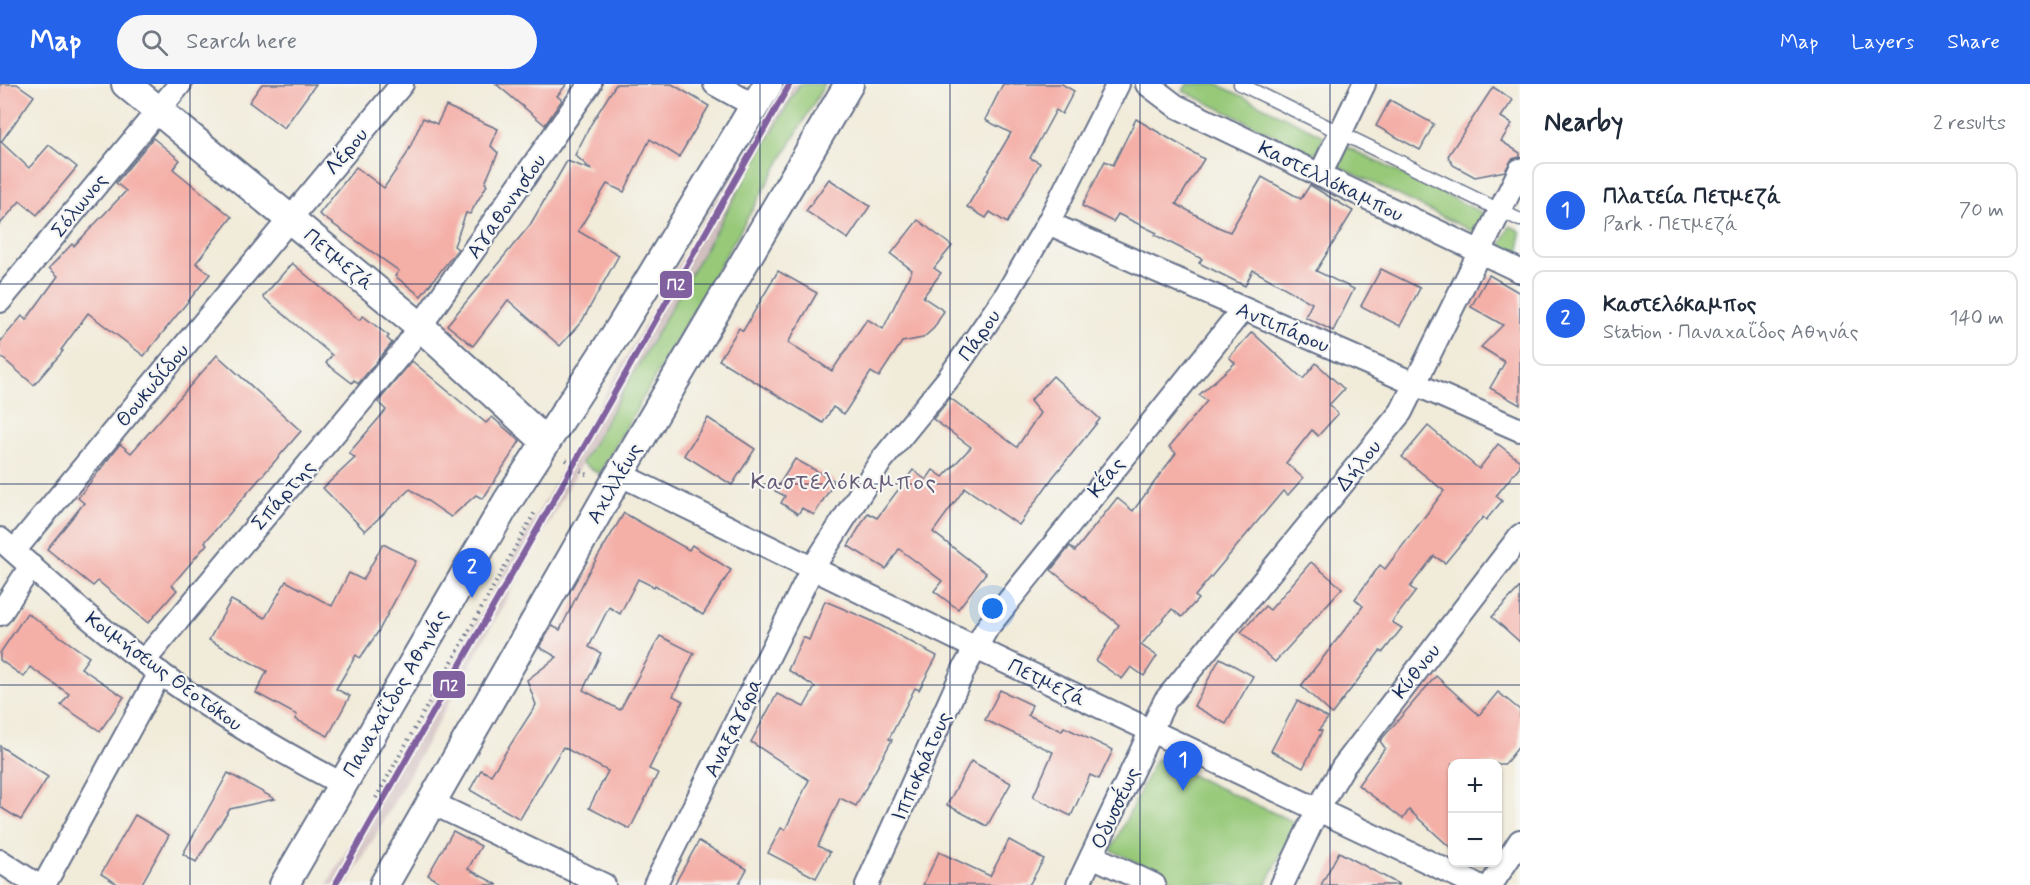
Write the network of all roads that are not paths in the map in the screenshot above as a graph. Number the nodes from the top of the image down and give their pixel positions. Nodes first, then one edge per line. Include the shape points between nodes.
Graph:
1 (126, 84) edge
2 (180, 84) edge
3 (402, 84) edge
4 (590, 84) edge
5 (715, 84) edge
6 (849, 84) edge
7 (1118, 84) edge
8 (1240, 84) edge
9 (1364, 84) edge
10 (1157, 88) edge
11 (761, 95) edge
12 (157, 110) junction
13 (1340, 132) junction
14 (1520, 170) edge
15 (1320, 175) junction
16 (1510, 215) edge
17 (290, 218) junction
18 (1048, 223) junction
19 (1480, 253) junction
20 (1520, 271) edge
21 (0, 301) edge
22 (1242, 310) junction
23 (421, 327) junction
24 (1417, 384) junction
25 (1520, 430) edge
26 (555, 450) junction
27 (615, 481) junction
28 (1520, 536) edge
29 (7, 545) edge
30 (31, 566) junction
31 (812, 569) junction
32 (0, 614) edge
33 (974, 647) junction
34 (152, 667) junction
35 (1151, 732) junction
36 (342, 784) junction
37 (430, 802) junction
38 (1318, 809) junction
39 (1520, 841) edge
40 (1092, 856) junction
41 (0, 861) edge
42 (37, 885) edge
43 (44, 885) edge
44 (284, 885) edge
45 (384, 885) edge
46 (604, 885) edge
47 (655, 885) edge
48 (867, 885) edge
49 (1078, 885) edge
50 (1154, 885) edge
51 (1282, 885) edge
52 (1477, 885) edge
53 (1491, 885) edge

1 - 12 street, Πετμεζά
2 - 12 street, Σόλωνος
3 - 17 street, Λέρου
4 - 23 street, Αγαθονησίου
5 - 11 street
6 - 27 street, Αχιλλέως
7 - 18 street, Πάρου
8 - 13 lane
9 - 13 street
10 - 15 street, Καστελλόκαμπου
11 - 26 street, Παναχαΐδος Αθηνάς via 620,328
12 - 17 street, Πετμεζά
12 - 21 street, Σόλωνος
13 - 15 street
13 - 16 lane
14 - 16 street, Δήλου
15 - 19 street, Καστελλόκαμπου
16 - 19 street, Δήλου
17 - 23 street, Πετμεζά
17 - 29 street, Θουκυδίδου
18 - 22 street, Αντιπάρου
18 - 31 street, Πάρου via 989,321 881,461
19 - 20 street, Καστελλόκαμπου
19 - 24 street, Δήλου
22 - 24 street, Αντιπάρου
22 - 33 street, Κέας via 1004,604
23 - 26 street, Πετμεζά
23 - 34 street, Σπάρτης
24 - 25 street, Αντιπάρου
24 - 35 street, Δήλου via 1395,421 1165,701
26 - 36 street, Παναχαΐδος Αθηνάς via 507,502
27 - 31 street, Πετμεζά
27 - 37 street, Αχιλλέως
28 - 38 street, Κύθνου via 1343,767
29 - 30 street, Κοιμήσεως Θεοτόκου
30 - 32 street
30 - 34 street, Κοιμήσεως Θεοτόκου
31 - 33 street, Πετμεζά
31 - 47 street, Αναξαγόρα
33 - 35 street, Πετμεζά
33 - 48 street, Ιπποκράτους
34 - 36 street, Κοιμήσεως Θεοτόκου via 260,740
34 - 43 street, Σπάρτης
35 - 38 street, Πετμεζά
35 - 40 street, Οδυσσέως
36 - 44 street, Παναχαΐδος Αθηνάς
37 - 45 street, Αχιλλέως
37 - 46 street
38 - 51 street, Κύθνου
38 - 52 street, Πετμεζά
39 - 53 street
40 - 49 street, Οδυσσέως
40 - 50 street
41 - 42 street

